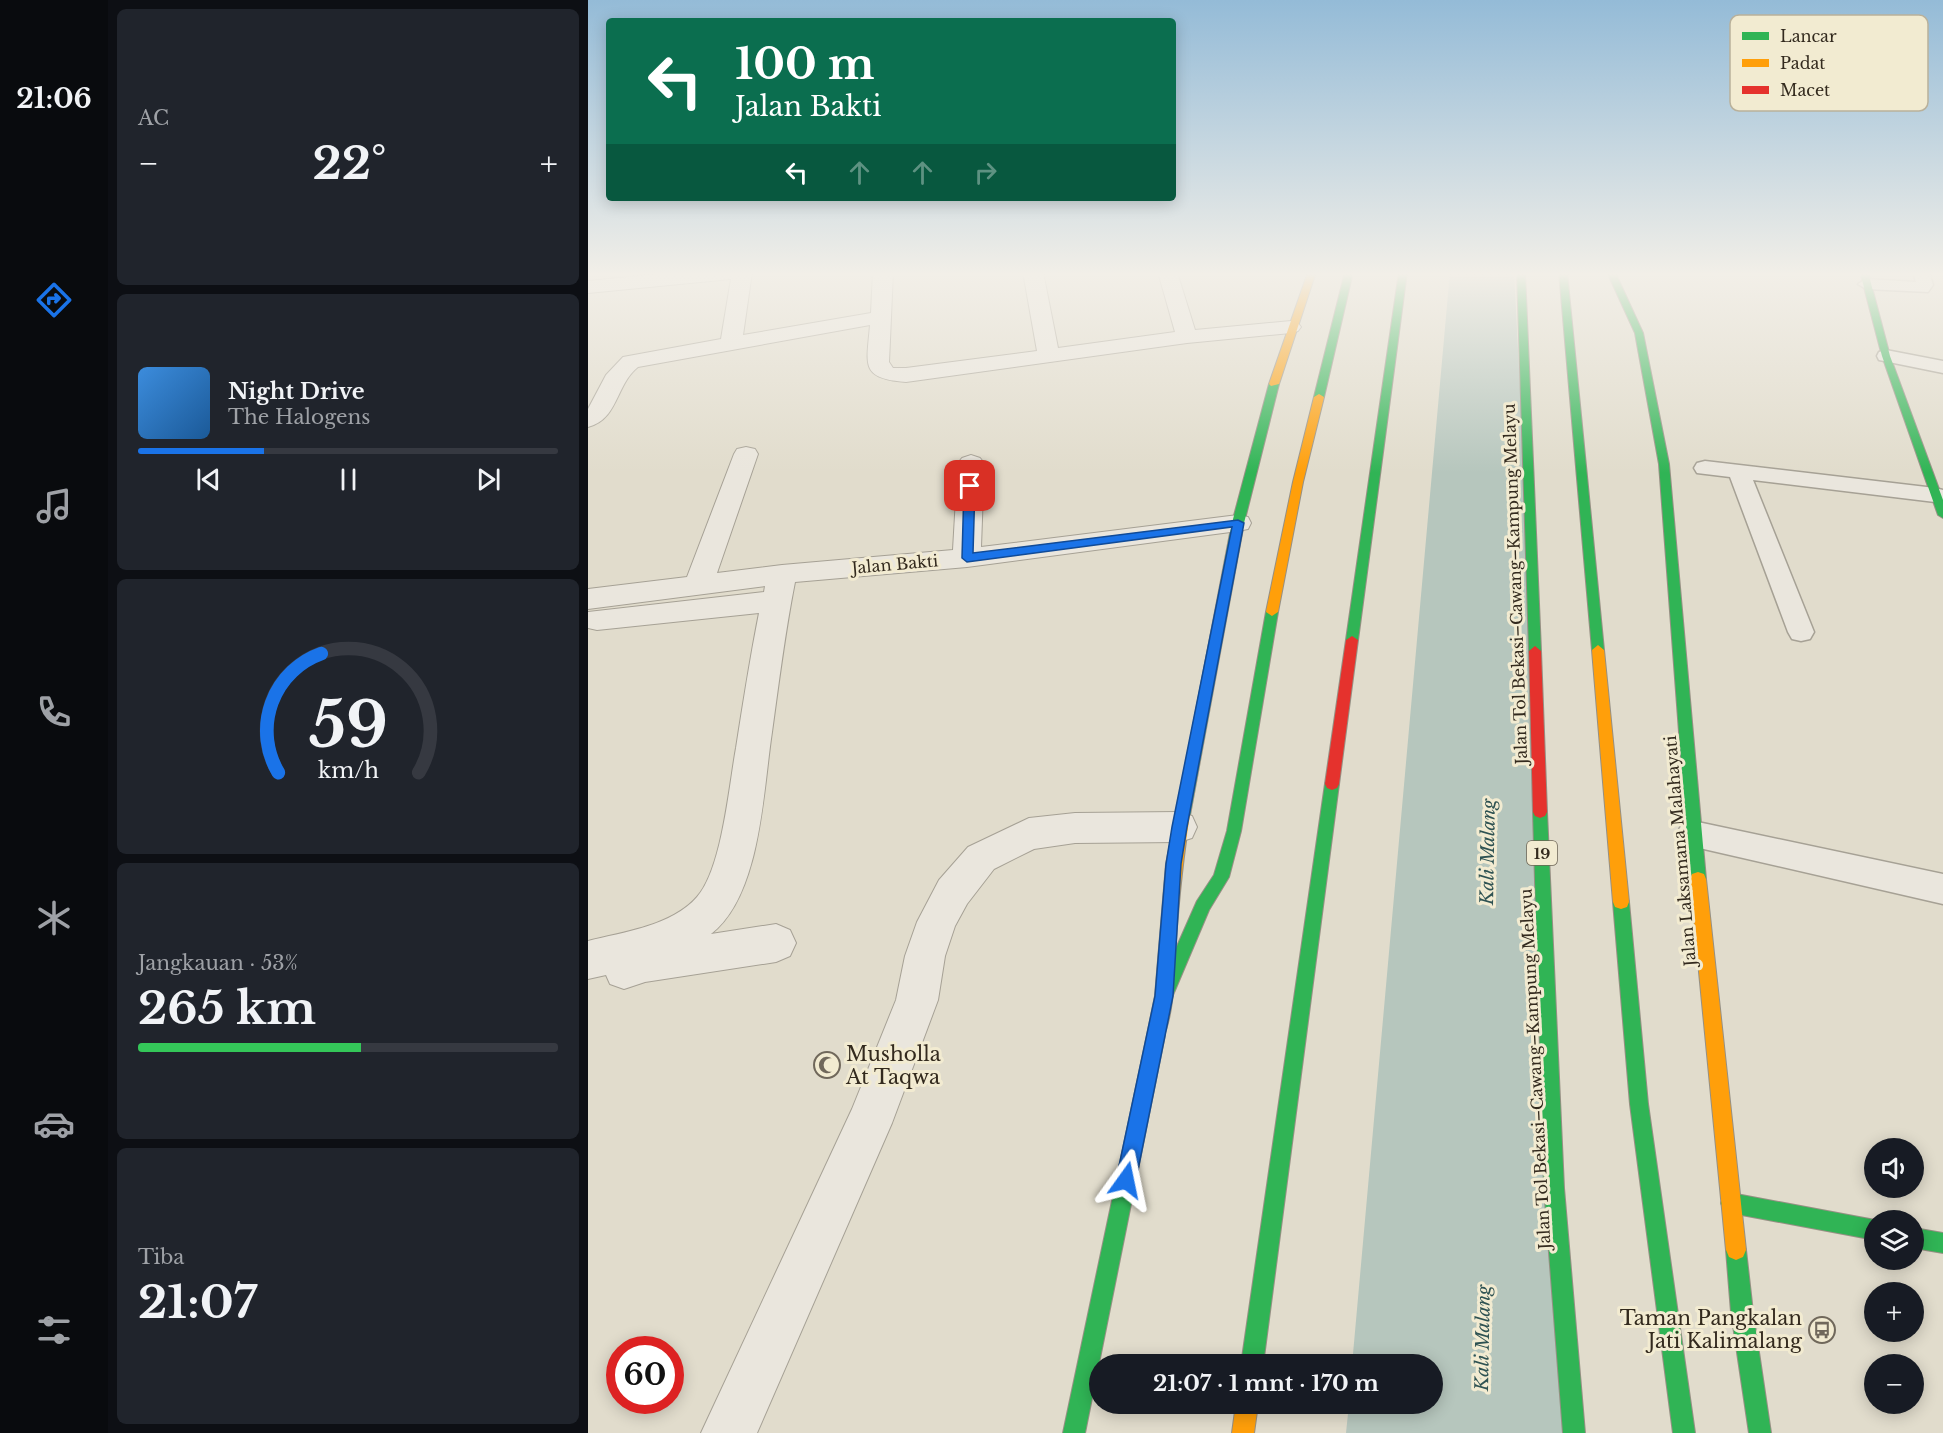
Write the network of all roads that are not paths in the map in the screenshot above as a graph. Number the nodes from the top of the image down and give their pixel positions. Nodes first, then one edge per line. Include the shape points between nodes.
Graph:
1 (732, 339) edge
2 (759, 339) edge
3 (879, 339) edge
4 (1046, 339) edge
5 (1173, 339) edge
6 (1288, 339) edge
7 (1333, 339) edge
8 (1394, 339) edge
9 (1523, 339) edge
10 (1569, 339) edge
11 (1640, 339) edge
12 (1881, 339) edge
13 (731, 344) junction
14 (1049, 356) junction
15 (1886, 356) junction
16 (1943, 367) edge
17 (588, 420) edge
18 (746, 454) dead end
19 (971, 463) dead end
20 (1705, 468) dead end
21 (1740, 473) junction
22 (1939, 505) edge
23 (1238, 523) junction
24 (967, 558) junction
25 (699, 583) junction
26 (779, 587) junction
27 (588, 599) edge
28 (588, 621) edge
29 (1801, 632) dead end
30 (1179, 827) junction
31 (1693, 834) junction
32 (1943, 889) edge
33 (776, 943) dead end
34 (588, 960) edge
35 (588, 981) edge
36 (1164, 996) junction
37 (1731, 1203) junction
38 (1864, 1228) edge
39 (1924, 1240) edge
40 (1943, 1243) edge
41 (1254, 1354) edge
42 (1246, 1414) edge
43 (729, 1433) edge
44 (1074, 1433) edge
45 (1243, 1433) edge
46 (1574, 1433) edge
47 (1684, 1433) edge
48 (1760, 1433) edge

1 - 13 street
2 - 13 street
3 - 14 street via 878,362 888,374
4 - 14 street
5 - 14 street
6 - 23 main road
7 - 36 main road via 1280,570 1234,831 1221,877 1203,906
8 - 41 main road
9 - 46 main road, Jalan Tol Bekasi–Cawang–Kampung Melayu / 19 via 1554,1188
10 - 47 main road via 1639,1104
11 - 31 main road, Jalan Laksamana Malahayati via 1664,464
12 - 15 main road
13 - 17 street via 631,362 622,367 596,416
15 - 16 lane
15 - 22 main road
18 - 25 street
19 - 24 street
20 - 21 lane
21 - 22 lane
21 - 29 lane
23 - 24 street, Jalan Bakti
23 - 30 main road
24 - 26 street, Jalan Bakti
25 - 26 street, Jalan Bakti
25 - 27 street, Jalan Bakti
26 - 28 street
26 - 34 street via 741,821 723,891 710,910 688,927
30 - 36 main road
30 - 43 street via 1075,828 1029,834 981,858 953,892 937,922 917,1000 869,1123
31 - 32 lane
31 - 37 main road, Jalan Laksamana Malahayati
33 - 35 street via 645,963
36 - 44 main road
37 - 38 main road
37 - 48 main road, Jalan Laksamana Malahayati
39 - 40 main road
42 - 45 main road

